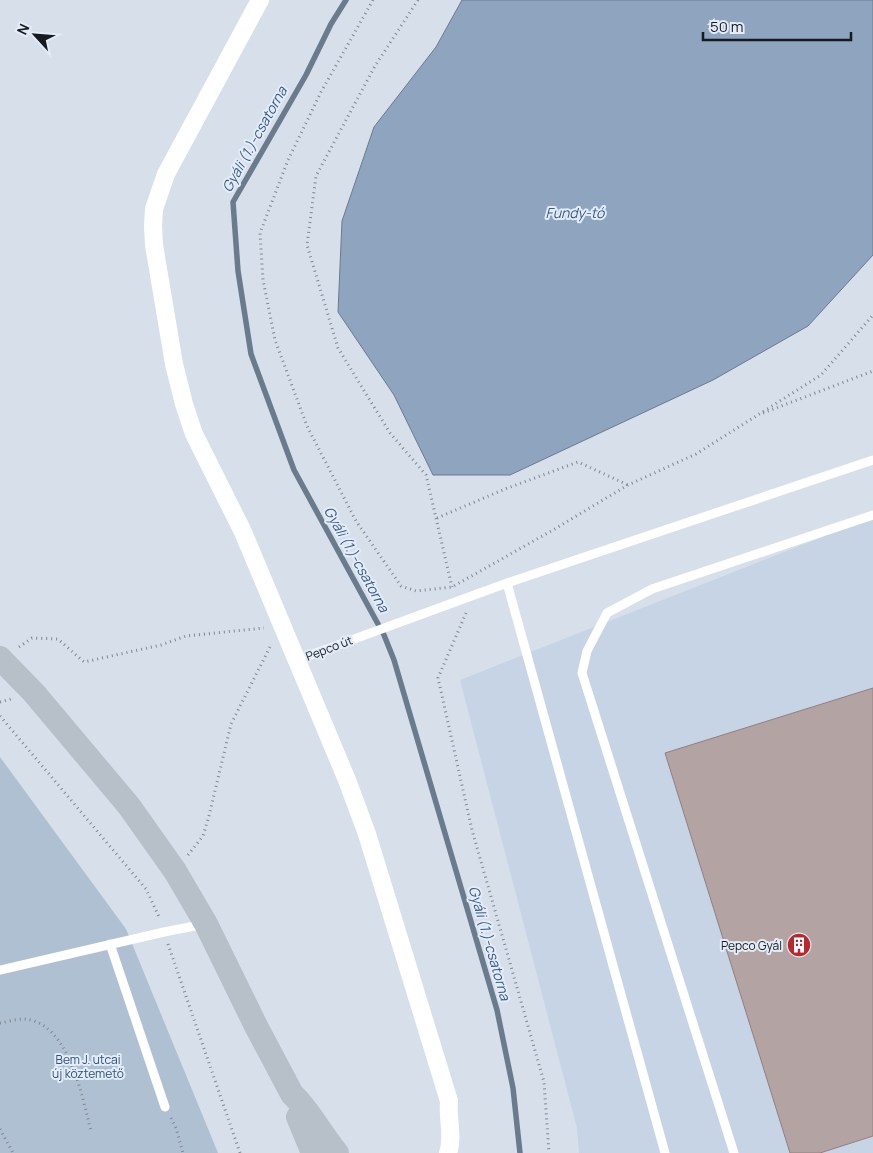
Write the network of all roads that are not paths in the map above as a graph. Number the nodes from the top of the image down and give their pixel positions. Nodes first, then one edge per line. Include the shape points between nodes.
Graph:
1 (260, 0) edge
2 (873, 460) edge
3 (873, 515) edge
4 (508, 583) junction
5 (1, 659) edge
6 (297, 660) junction
7 (206, 924) junction
8 (110, 944) junction
9 (0, 970) edge
10 (292, 1094) junction
11 (449, 1101) junction
12 (165, 1107) road end
13 (313, 1153) edge
14 (337, 1153) edge
15 (448, 1153) edge
16 (460, 1153) edge
17 (665, 1153) edge
18 (734, 1153) edge

1 - 6 street via 166,174 152,226 174,364 194,434 243,532
2 - 4 lane, Pepco út
3 - 18 lane via 652,589 622,605 607,614 587,651 582,672
4 - 6 lane, Pepco út
4 - 17 lane
5 - 7 main road via 34,693 129,806 175,871
6 - 11 street via 348,780 367,834
7 - 8 lane
7 - 10 main road
8 - 9 lane
8 - 12 lane
10 - 13 main road via 295,1111
10 - 14 main road via 302,1102
11 - 15 street via 451,1137
11 - 16 street via 456,1108 460,1121

